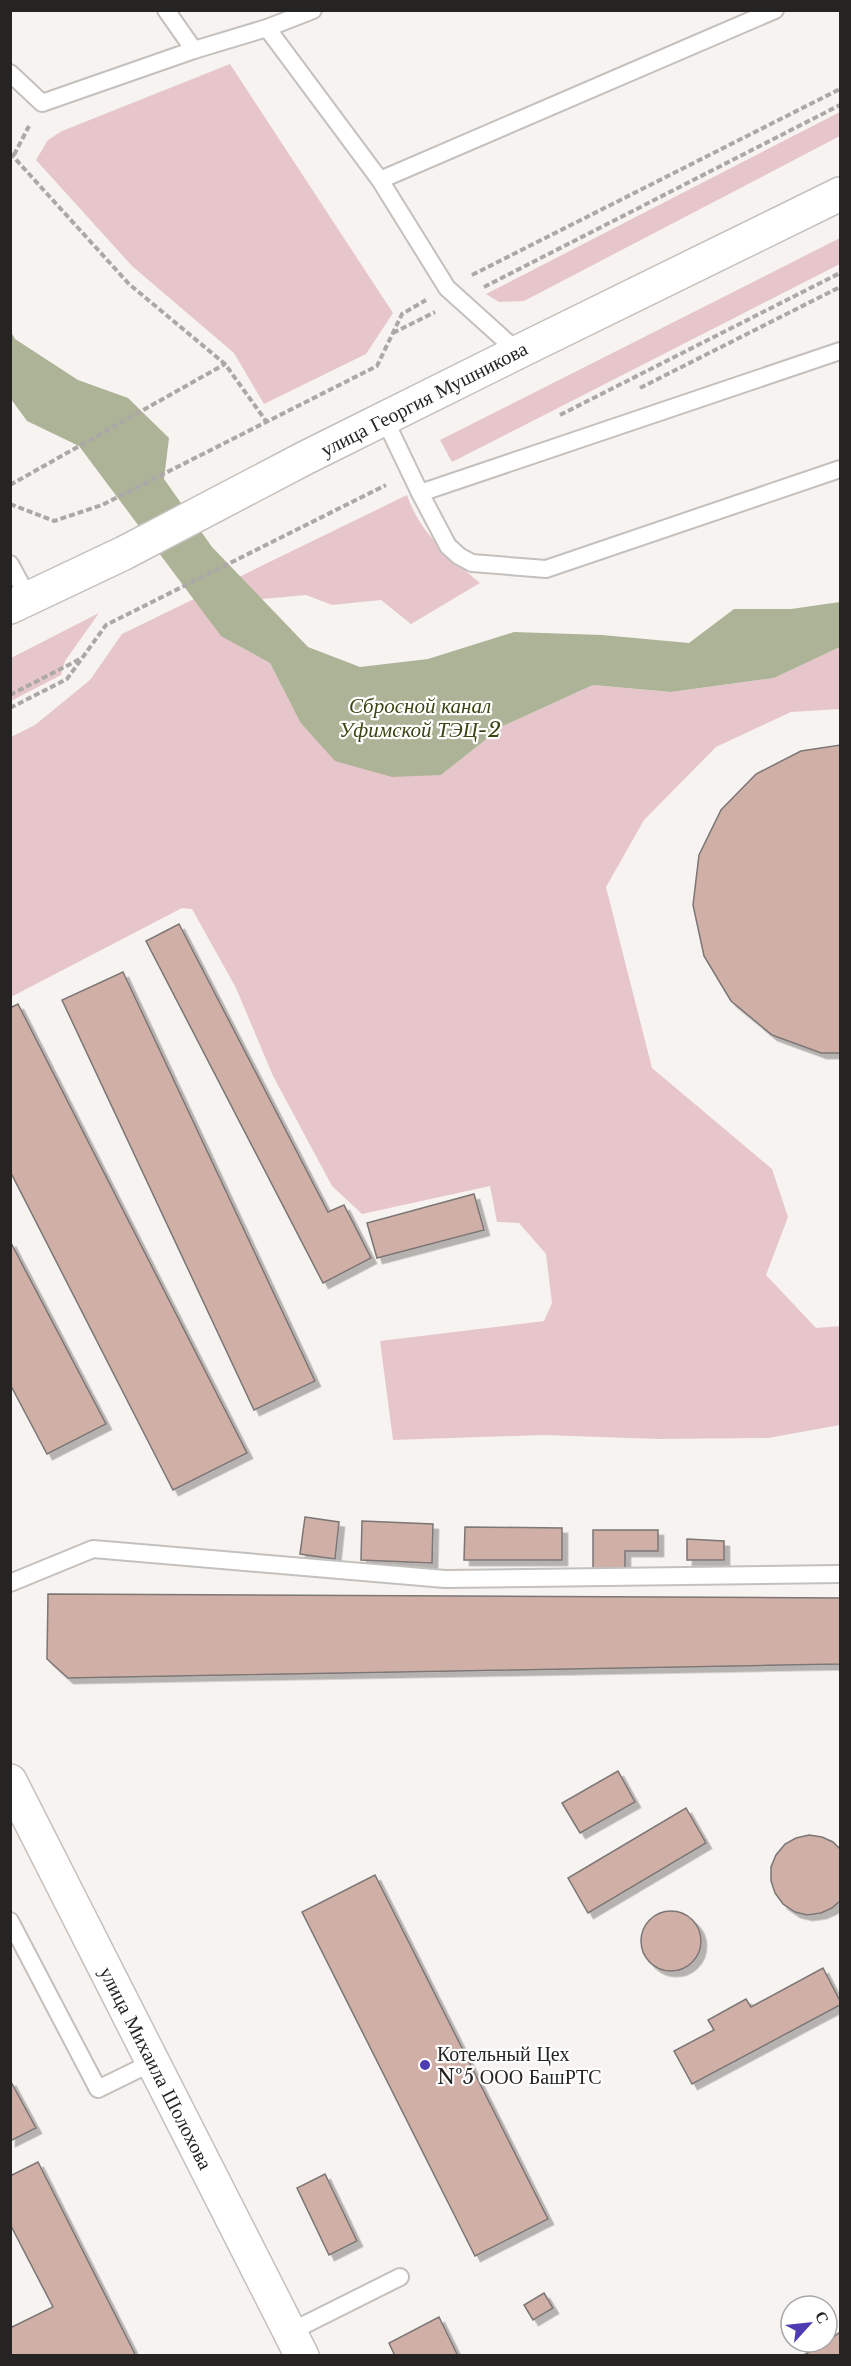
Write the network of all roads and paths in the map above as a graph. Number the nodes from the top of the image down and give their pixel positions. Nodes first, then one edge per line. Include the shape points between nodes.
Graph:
1 (166, 10) edge
2 (313, 10) edge
3 (775, 10) edge
4 (267, 28) junction
5 (194, 50) junction
6 (10, 73) edge
7 (840, 89) edge
8 (42, 103) junction
9 (840, 105) edge
10 (12, 154) edge
11 (380, 180) junction
12 (840, 194) edge
13 (840, 273) edge
14 (840, 287) edge
15 (454, 294) junction
16 (393, 334) junction
17 (840, 351) edge
18 (518, 352) junction
19 (225, 364) junction
20 (637, 389) dead end
21 (556, 417) dead end
22 (384, 418) junction
23 (266, 421) junction
24 (840, 469) edge
25 (410, 473) junction
26 (10, 485) edge
27 (420, 494) junction
28 (10, 504) edge
29 (10, 564) edge
30 (20, 603) edge
31 (83, 658) junction
32 (10, 695) edge
33 (10, 708) edge
34 (840, 1574) edge
35 (10, 1583) edge
36 (10, 1781) edge
37 (10, 1921) edge
38 (153, 2062) junction
39 (400, 2277) dead end
40 (296, 2344) edge

1 - 5 lane
2 - 4 lane
3 - 11 lane
4 - 5 lane
4 - 11 lane
5 - 8 lane
6 - 8 lane
7 - 15 path
8 - 10 path
9 - 15 path
10 - 19 path via 129,284
11 - 15 lane
12 - 18 street, улица Георгия Мушникова
13 - 21 path
14 - 20 path
15 - 16 path
15 - 16 path via 402,314
15 - 18 lane
16 - 23 path via 377,366
17 - 27 lane
18 - 22 street, улица Георгия Мушникова
19 - 23 path
19 - 26 path
22 - 25 lane
22 - 30 street, улица Георгия Мушникова
23 - 28 path via 102,505 54,521
24 - 27 lane via 546,569 472,563 459,556 448,546
25 - 27 lane
25 - 31 path via 106,625
29 - 30 lane
31 - 32 path
31 - 33 path via 67,679
34 - 35 lane via 445,1579 93,1549
36 - 38 street, улица Михаила Шолохова
37 - 38 lane via 98,2089
38 - 40 street, улица Михаила Шолохова
39 - 40 lane

